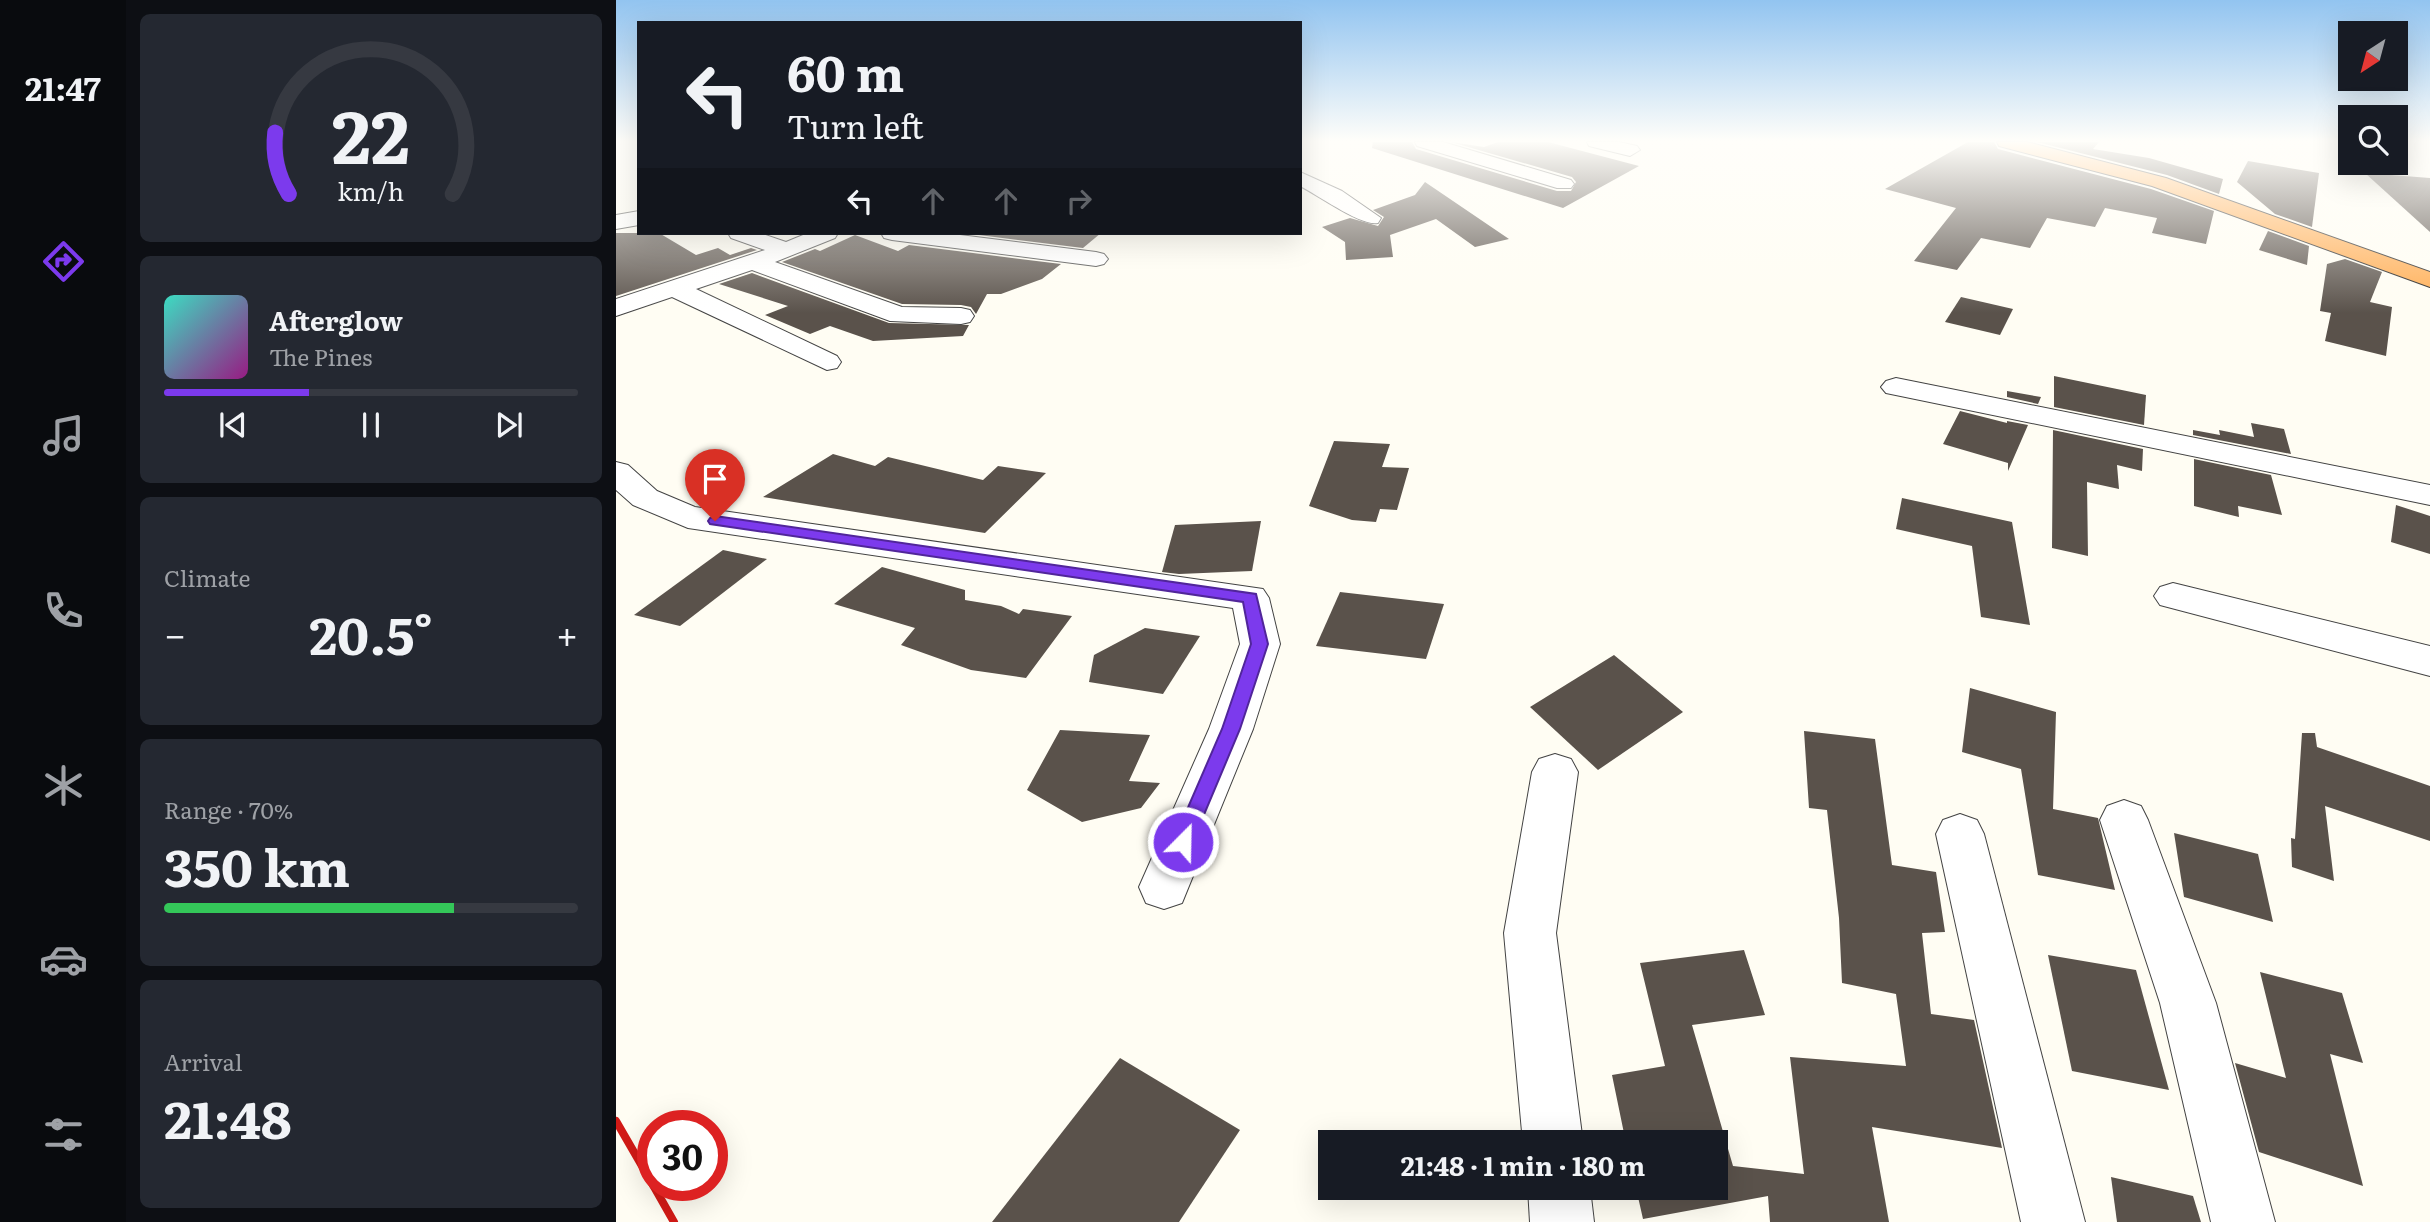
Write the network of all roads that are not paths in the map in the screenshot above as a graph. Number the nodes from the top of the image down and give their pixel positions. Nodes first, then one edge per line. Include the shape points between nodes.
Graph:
1 (1341, 199) edge
2 (2206, 199) edge
3 (2224, 199) edge
4 (637, 218) edge
5 (1370, 218) dead end
6 (616, 222) edge
7 (745, 235) edge
8 (822, 235) edge
9 (908, 235) edge
10 (787, 250) junction
11 (1097, 259) dead end
12 (752, 262) junction
13 (2430, 274) edge
14 (2430, 280) edge
15 (675, 289) junction
16 (616, 308) edge
17 (961, 316) dead end
18 (827, 362) dead end
19 (1896, 387) dead end
20 (616, 472) edge
21 (2430, 495) edge
22 (2174, 596) dead end
23 (2430, 661) edge
24 (1555, 772) dead end
25 (2124, 820) dead end
26 (1960, 834) dead end
27 (1164, 887) dead end
28 (1552, 1130) edge
29 (1560, 1200) edge
30 (1562, 1222) edge
31 (2053, 1222) edge
32 (2243, 1222) edge

1 - 5 street
2 - 14 highway
3 - 13 highway
4 - 6 street
7 - 10 street
8 - 10 street
9 - 11 street
10 - 12 street
12 - 15 street
12 - 17 street via 899,315
15 - 16 street
15 - 18 street
19 - 21 street
20 - 27 street via 645,498 688,517 1250,598 1260,644 1231,729
22 - 23 street
24 - 28 street via 1530,933
25 - 32 street via 2189,1003
26 - 31 street
29 - 30 street

